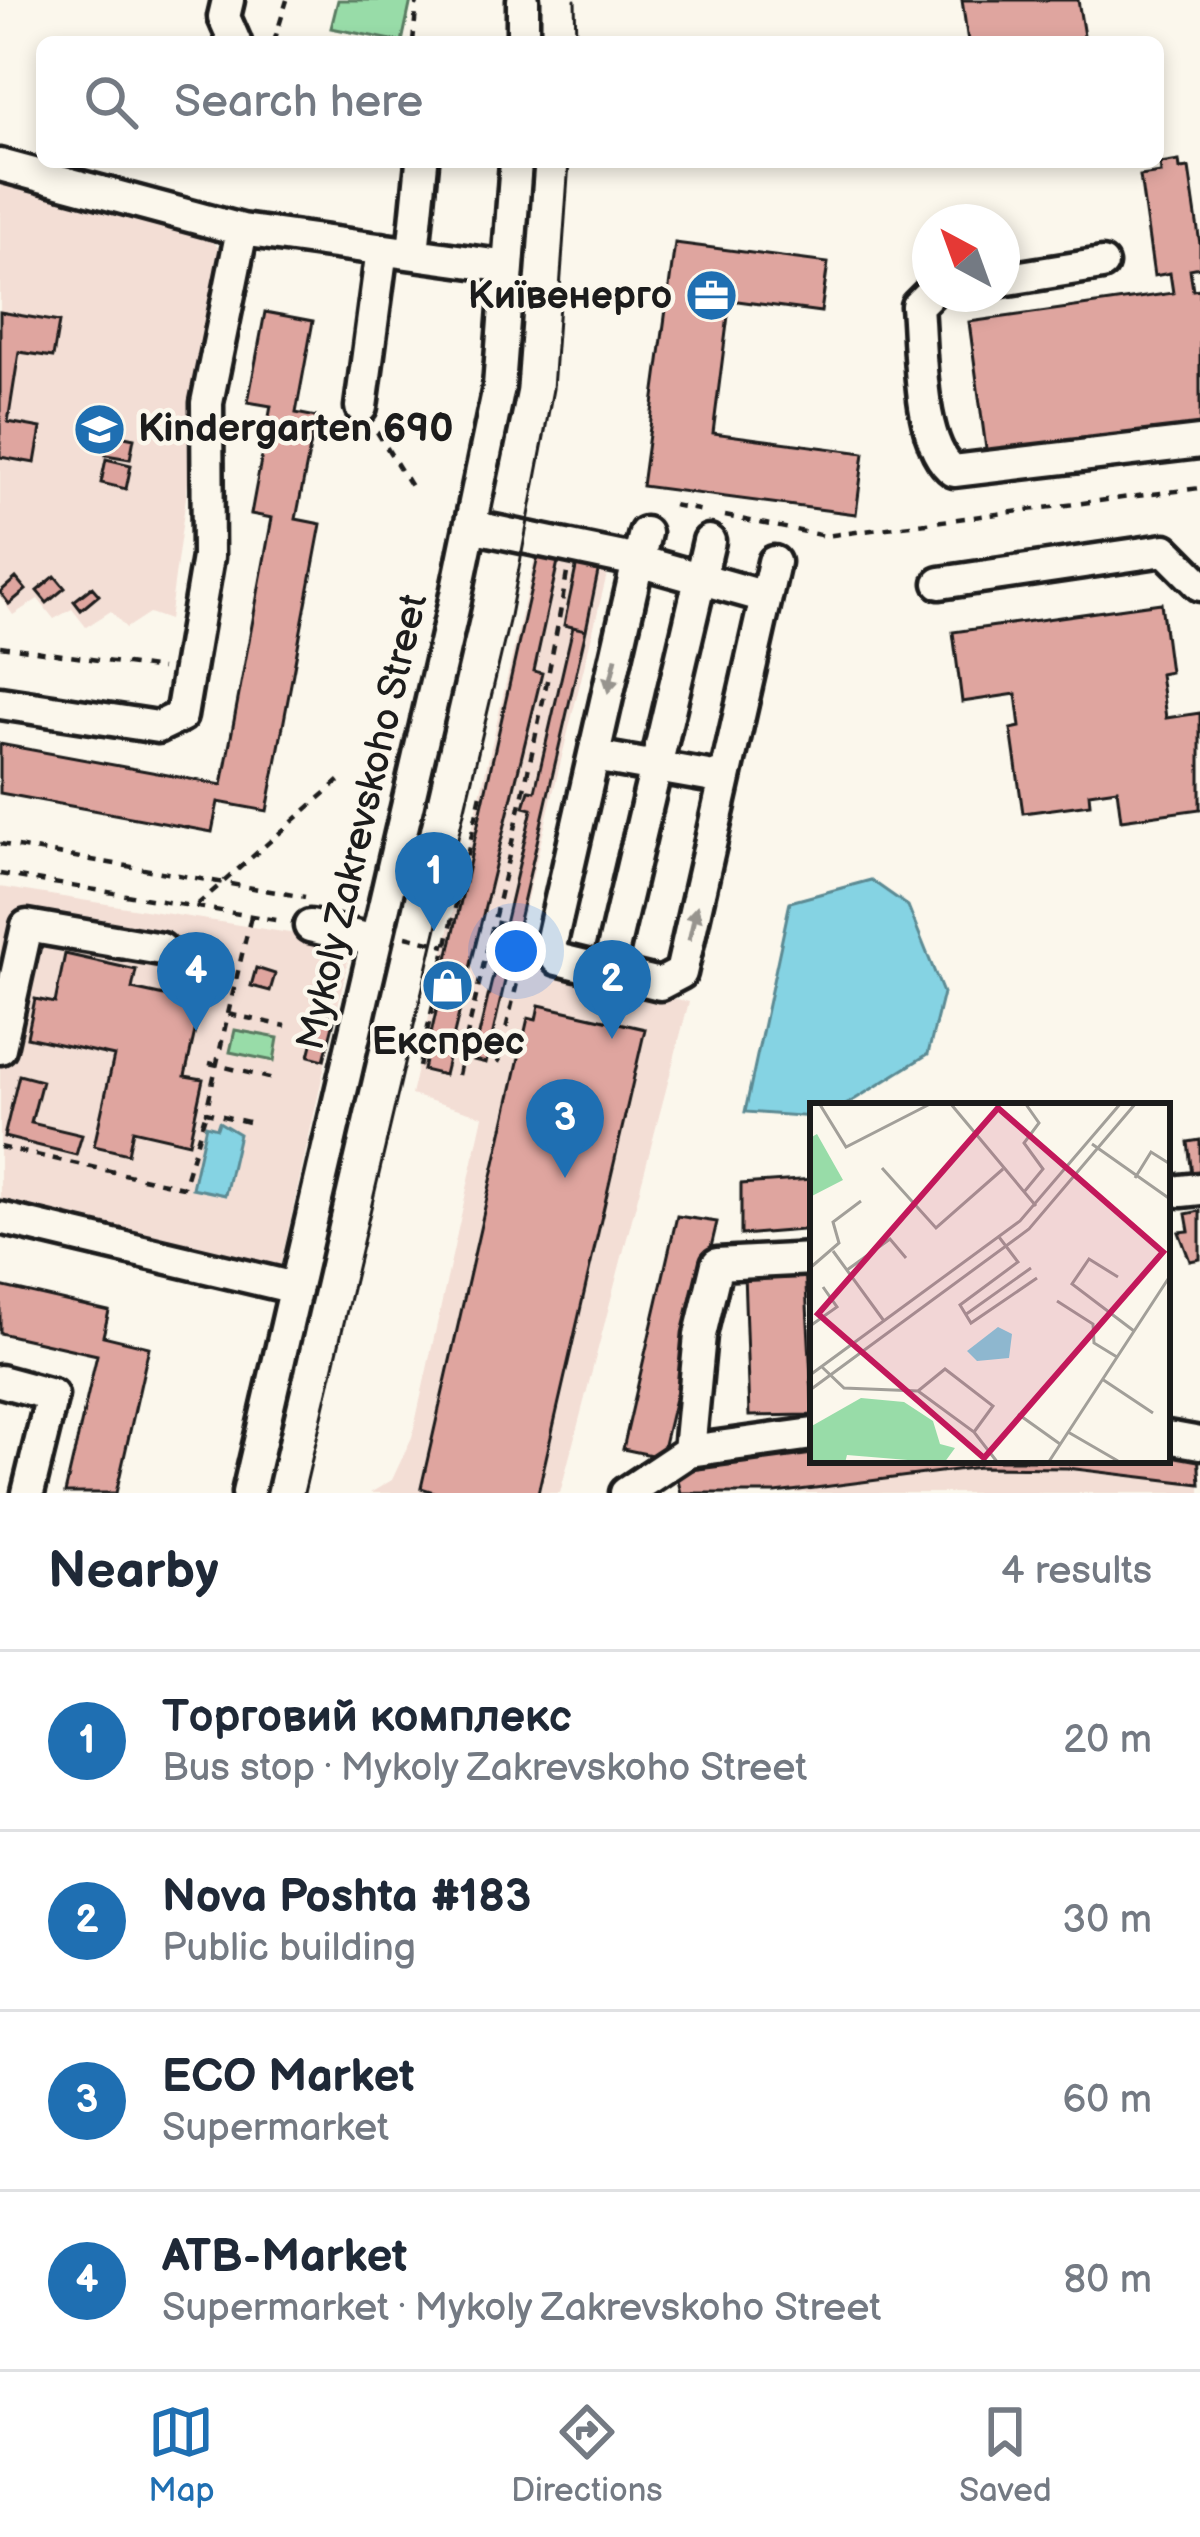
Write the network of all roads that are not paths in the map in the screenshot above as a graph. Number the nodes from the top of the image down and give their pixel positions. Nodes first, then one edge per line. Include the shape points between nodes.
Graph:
1 (229, 0) edge
2 (523, 0) edge
3 (232, 36) edge
4 (524, 36) edge
5 (0, 164) edge
6 (420, 168) edge
7 (516, 168) edge
8 (242, 230) junction
9 (397, 251) junction
10 (1102, 263) dead end
11 (508, 267) junction
12 (1020, 277) edge
13 (918, 312) edge
14 (361, 406) road end
15 (1200, 442) edge
16 (470, 526) junction
17 (709, 541) dead end
18 (642, 547) junction
19 (774, 562) dead end
20 (701, 577) junction
21 (940, 583) dead end
22 (1200, 585) edge
23 (766, 597) junction
24 (0, 703) edge
25 (594, 756) junction
26 (655, 768) junction
27 (725, 779) junction
28 (314, 912) road end
29 (376, 941) junction
30 (161, 950) dead end
31 (608, 971) junction
32 (0, 1048) edge
33 (0, 1218) edge
34 (810, 1258) edge
35 (296, 1288) junction
36 (0, 1382) edge
37 (810, 1434) edge
38 (1170, 1438) edge
39 (1200, 1443) edge
40 (689, 1450) junction
41 (28, 1493) edge
42 (248, 1493) edge
43 (626, 1493) edge

1 - 3 street via 224,17
2 - 4 street
5 - 8 street
6 - 9 street
7 - 11 street, Mykoly Zakrevskoho Street
8 - 9 street
8 - 24 street via 207,403 208,556 181,716 158,728
9 - 11 street
9 - 14 street
10 - 12 street
11 - 16 street, Mykoly Zakrevskoho Street via 499,388
13 - 15 street via 931,436 939,461 954,471
16 - 18 street via 571,550
16 - 29 street, Mykoly Zakrevskoho Street
17 - 20 street
18 - 20 street
18 -> 25 street
19 - 23 street
20 - 23 street
20 - 26 street
21 - 22 street via 1166,550
23 - 27 street
25 - 26 street
25 - 31 street via 550,947 557,959
26 - 27 street
26 - 31 street
31 -> 27 street via 660,984 681,973
28 - 29 street
29 - 35 street, Mykoly Zakrevskoho Street
30 - 32 street via 27,926
33 - 35 street
34 - 40 street via 717,1264 700,1335
35 - 42 street, Mykoly Zakrevskoho Street
36 - 41 street via 52,1395
37 - 40 street
38 - 39 street
40 - 43 street

